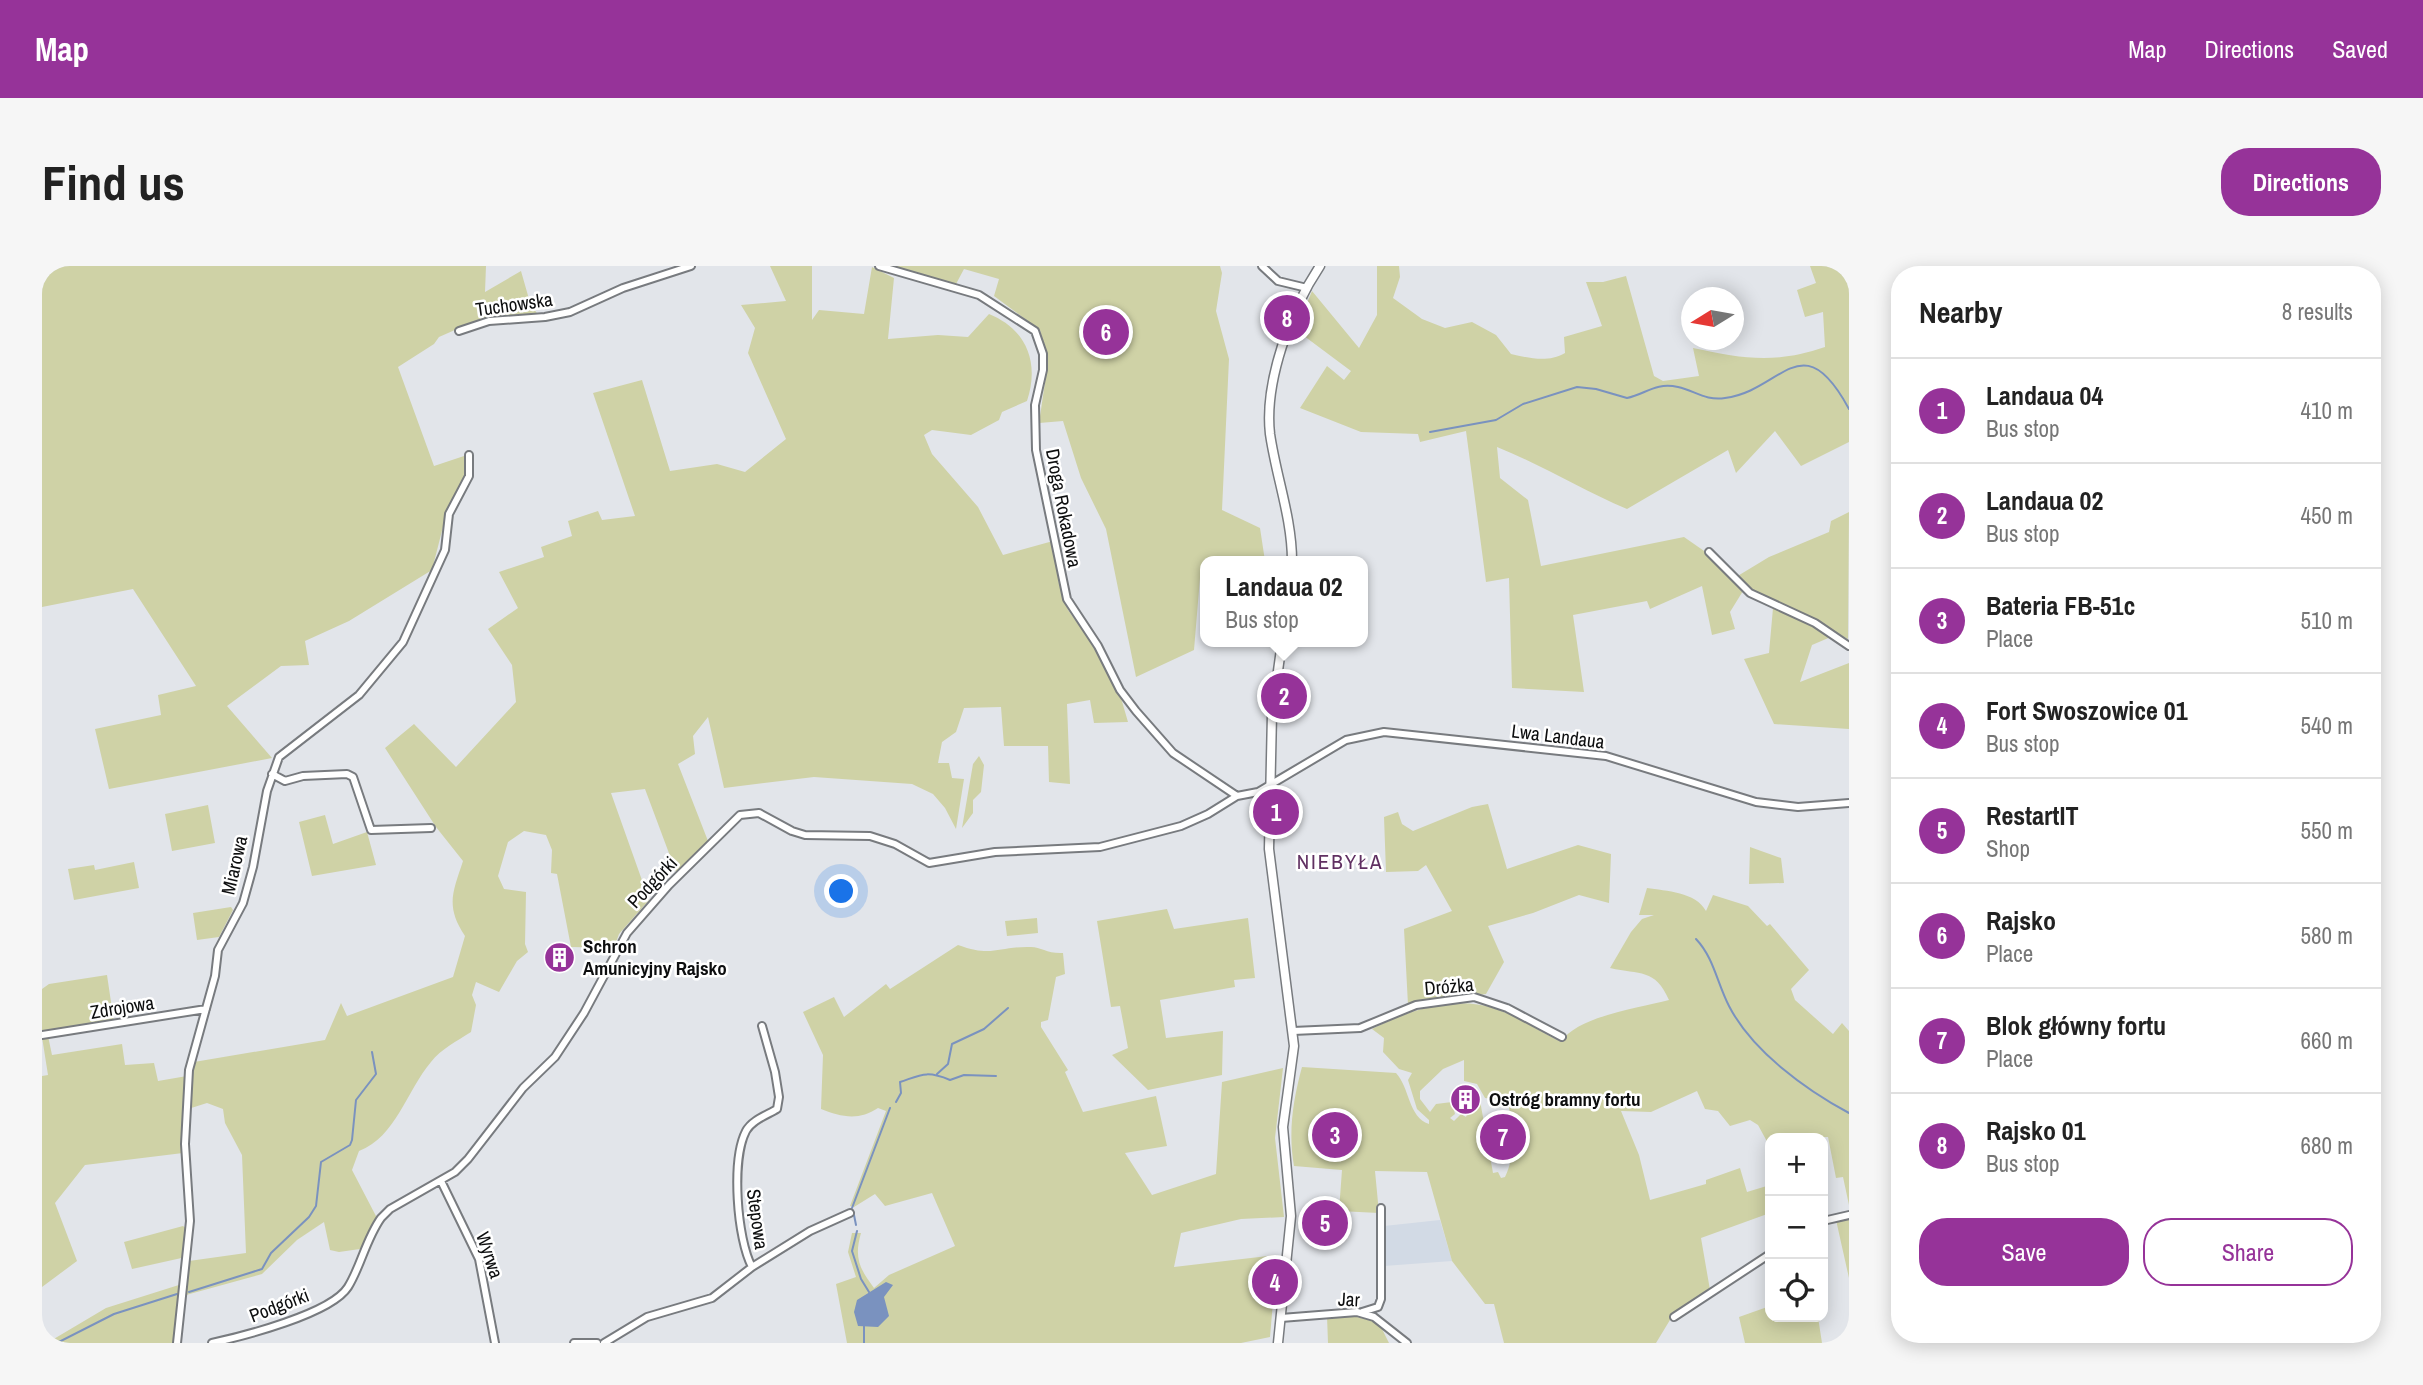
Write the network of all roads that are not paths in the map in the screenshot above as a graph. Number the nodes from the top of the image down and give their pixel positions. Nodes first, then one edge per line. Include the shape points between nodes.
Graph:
1 (691, 266) edge
2 (879, 266) edge
3 (1262, 266) edge
4 (1320, 266) edge
5 (1307, 288) junction
6 (459, 331) dead end
7 (468, 456) dead end
8 (1709, 552) dead end
9 (1291, 556) edge
10 (1849, 646) edge
11 (1281, 647) edge
12 (272, 774) junction
13 (1270, 785) junction
14 (1237, 796) junction
15 (1849, 803) edge
16 (431, 828) dead end
17 (206, 1009) junction
18 (762, 1026) dead end
19 (1293, 1031) junction
20 (42, 1035) edge
21 (1562, 1037) dead end
22 (441, 1181) junction
23 (1381, 1208) dead end
24 (850, 1213) dead end
25 (1849, 1215) edge
26 (1828, 1220) edge
27 (1765, 1257) edge
28 (752, 1267) junction
29 (1357, 1312) junction
30 (1674, 1317) dead end
31 (1281, 1318) junction
32 (177, 1343) edge
33 (212, 1343) edge
34 (495, 1343) edge
35 (574, 1343) edge
36 (597, 1343) edge
37 (604, 1343) edge
38 (1278, 1343) edge
39 (1407, 1343) edge

1 - 6 street, Tuchowska via 570,312 489,321
2 - 14 street, Droga Rokadowa via 979,295 1035,331 1044,370 1035,405 1035,450 1067,599 1120,690 1173,753
3 - 5 street via 1278,281
4 - 5 street
5 - 9 street via 1278,360 1270,399 1270,432
7 - 12 street, Miarowa via 469,476 449,514 445,550 402,642 359,695 279,757
8 - 10 street via 1750,593 1815,623
11 - 13 street via 1272,714
12 - 16 street via 285,782 303,776 347,774 353,777 371,830
12 - 17 street, Miarowa via 254,867 243,903 218,950
13 - 14 street, Podgórki
13 - 15 street, Lwa Landaua via 1346,740 1384,732 1606,756 1756,802 1798,807
13 - 19 street via 1271,884
14 - 22 street, Podgórki via 1181,825 1100,847 995,852 929,863 870,836 805,835 759,813 740,815 627,933 555,1057 523,1088 468,1159
17 - 20 street, Zdrojowa
17 - 32 street, Miarowa via 189,1070 185,1144 190,1221
18 - 28 street, Stepowa via 779,1097 777,1109 751,1124 745,1133 736,1194
19 - 21 street, Dróżka via 1360,1028 1416,1005 1475,998 1507,1008
19 - 31 street via 1283,1128 1291,1216
22 - 33 street, Podgórki via 381,1218 347,1289 332,1301 258,1332
22 - 34 street, Wyrwa via 479,1259
23 - 29 street via 1381,1299 1369,1312
24 - 28 street, Stepowa via 810,1231
25 - 26 street
27 - 30 street
28 - 37 street, Stepowa via 712,1298 647,1317
29 - 31 street, Jar
29 - 39 street, Jar via 1374,1317
31 - 38 street
35 - 36 street

